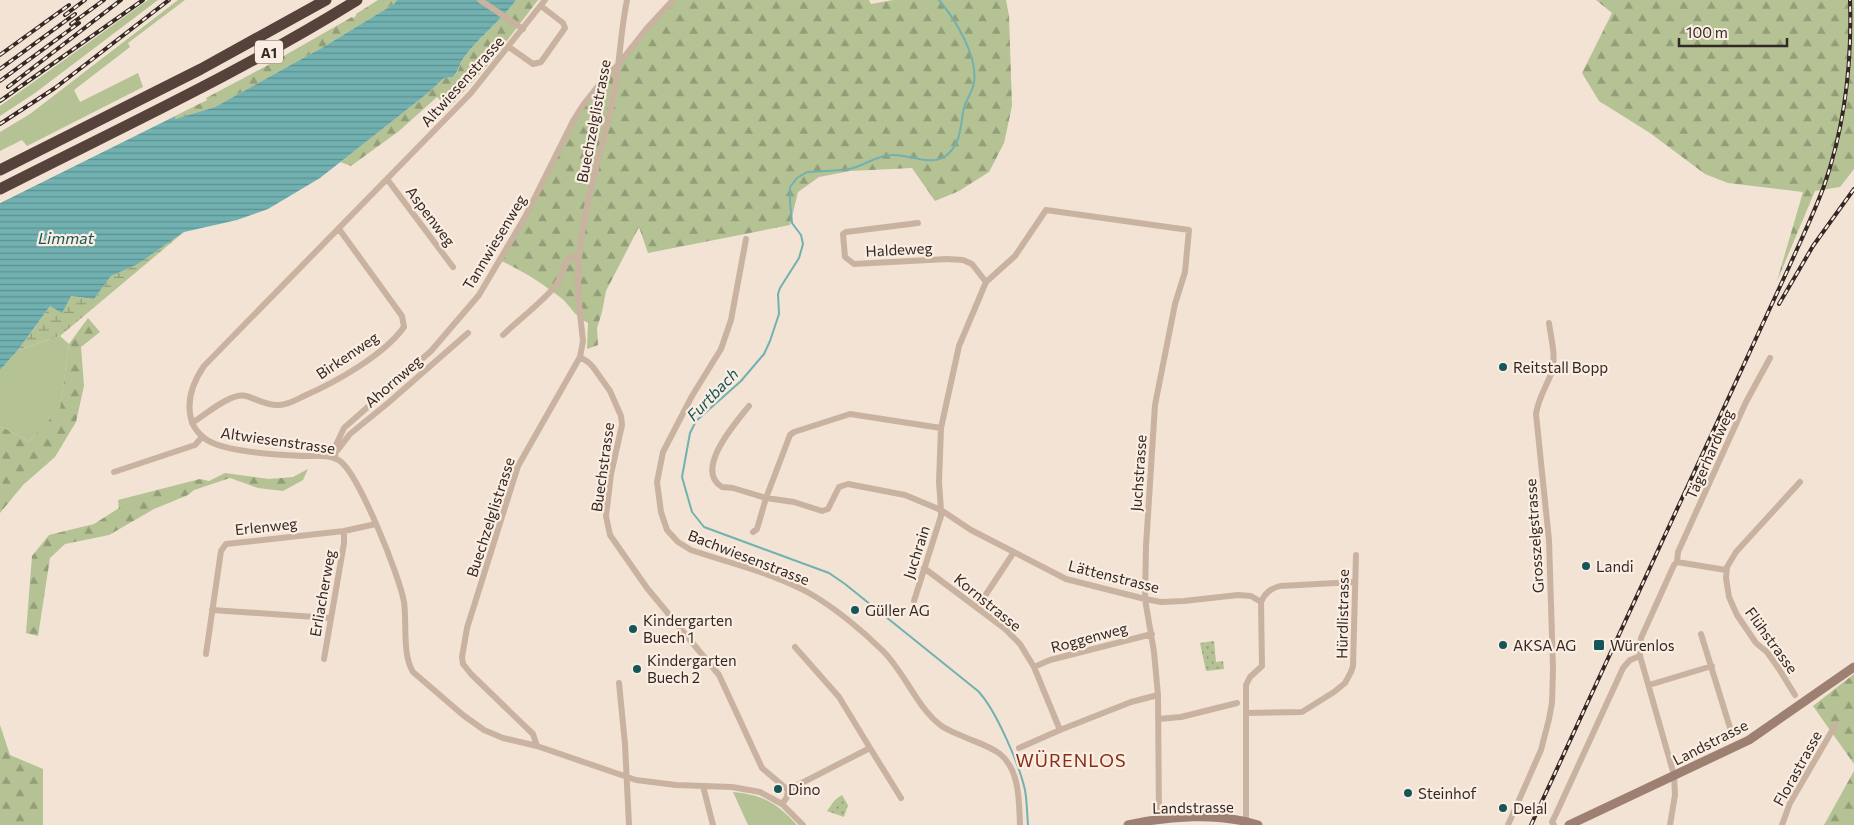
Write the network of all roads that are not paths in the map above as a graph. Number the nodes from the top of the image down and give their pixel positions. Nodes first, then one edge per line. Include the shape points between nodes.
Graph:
1 (326, 0) edge
2 (357, 0) edge
3 (480, 0) edge
4 (546, 0) edge
5 (627, 0) edge
6 (673, 0) edge
7 (541, 6) junction
8 (523, 29) junction
9 (509, 47) junction
10 (617, 66) junction
11 (0, 170) edge
12 (387, 179) junction
13 (0, 188) edge
14 (918, 223) dead end
15 (339, 229) junction
16 (746, 239) dead end
17 (579, 257) junction
18 (453, 267) dead end
19 (986, 282) junction
20 (1549, 323) dead end
21 (468, 333) dead end
22 (503, 335) dead end
23 (580, 357) junction
24 (1770, 358) dead end
25 (749, 406) dead end
26 (192, 423) junction
27 (941, 428) junction
28 (202, 437) junction
29 (336, 455) junction
30 (114, 472) dead end
31 (1800, 482) dead end
32 (766, 498) junction
33 (942, 510) junction
34 (376, 524) junction
35 (344, 531) junction
36 (753, 532) dead end
37 (1014, 552) junction
38 (1356, 555) dead end
39 (1677, 562) junction
40 (924, 568) junction
41 (1726, 570) junction
42 (1355, 582) junction
43 (1145, 600) junction
44 (914, 601) dead end
45 (1261, 602) junction
46 (978, 608) junction
47 (212, 610) junction
48 (330, 618) junction
49 (1152, 634) junction
50 (1701, 634) dead end
51 (795, 647) dead end
52 (206, 654) dead end
53 (1640, 656) junction
54 (324, 658) dead end
55 (1712, 666) junction
56 (1034, 667) junction
57 (1854, 667) edge
58 (618, 683) dead end
59 (1648, 685) junction
60 (1795, 694) dead end
61 (1158, 695) junction
62 (1236, 702) dead end
63 (1247, 713) junction
64 (1158, 719) junction
65 (1836, 724) dead end
66 (1060, 730) junction
67 (1731, 731) dead end
68 (537, 746) junction
69 (870, 748) junction
70 (1019, 748) dead end
71 (1674, 775) junction
72 (627, 778) junction
73 (703, 786) junction
74 (788, 790) junction
75 (901, 798) dead end
76 (782, 804) junction
77 (1159, 819) junction
78 (1246, 821) junction
79 (628, 825) edge
80 (714, 825) edge
81 (803, 825) edge
82 (1020, 825) edge
83 (1128, 825) edge
84 (1258, 825) edge
85 (1508, 825) edge
86 (1554, 825) edge
87 (1569, 825) edge
88 (1670, 825) edge
89 (1782, 825) edge

1 - 11 highway, A1 via 244,47
2 - 13 highway, A1 via 269,52
3 - 8 street
4 - 7 street
5 - 10 street, Buechzelglistrasse
6 - 10 street, Tannwiesenweg
7 - 8 street
7 - 9 street via 565,28 541,62 533,64
8 - 9 street, Altwiesenstrasse
9 - 12 street, Altwiesenstrasse via 471,93
10 - 17 street, Buechzelglistrasse
10 - 29 street, Tannwiesenweg via 573,121 525,217 479,295 431,352 344,428 336,445
12 - 15 street, Altwiesenstrasse
12 - 18 street, Aspenweg
14 - 19 street, Haldeweg via 846,232 843,234 845,257 854,264 963,260 972,264
15 - 26 street, Altwiesenstrasse via 204,366 191,392
15 - 26 street, Birkenweg via 402,316 404,327 398,335 331,384 286,404 270,405 236,396
16 - 82 street, Bachwiesenstrasse via 731,320 721,349 663,452 656,482 667,530 691,550 809,593 870,639 885,652 915,697 939,724 994,750 1007,762 1014,774
17 - 22 street via 570,257 554,288
17 - 23 street, Buechzelglistrasse via 578,297 583,341
19 - 27 street via 959,346
19 - 43 street, Juchstrasse via 1022,248 1046,210 1189,230 1185,272 1175,304 1155,405
20 - 85 street, Grosszelgstrasse via 1554,356 1552,372 1536,414 1548,520 1553,669 1549,719 1541,750
21 - 29 street, Ahornweg via 350,434
23 - 68 street, Buechzelglistrasse via 518,466 467,628 462,657 471,674 533,734
23 - 74 street, Buechstrasse via 593,367 610,391 621,416 606,516 610,535 647,588 719,675 762,768
24 - 39 street, Tägerhardweg via 1740,414 1678,552
25 - 32 street via 716,451 713,471 716,482 722,487
26 - 28 street, Altwiesenstrasse
27 - 32 street via 850,414 794,432 790,435
27 - 33 street via 939,482
28 - 29 street, Altwiesenstrasse via 224,447 282,455
28 - 30 street via 195,445
29 - 34 street, Altwiesenstrasse via 348,469
31 - 41 street via 1736,552
32 - 33 street, Lättenstrasse via 828,510 839,487 848,484 905,495
32 - 36 street
33 - 37 street, Lättenstrasse via 971,530
33 - 40 street, Juchrain
34 - 35 street, Erlenweg
34 - 68 street, Altwiesenstrasse via 401,587 406,612 408,661 413,672 484,730
35 - 47 street, Erlenweg via 226,544 221,551
35 - 48 street, Erliacherweg
37 - 43 street, Lättenstrasse via 1066,579
37 - 46 street
38 - 42 street, Hürdlistrasse
39 - 41 street
39 - 53 street, Tägerhardweg via 1641,638
40 - 44 street, Juchrain
40 - 46 street, Kornstrasse
41 - 60 street, Flühstrasse via 1729,597 1737,616 1756,643 1767,652
42 - 45 street via 1280,586 1271,588
42 - 63 street, Hürdlistrasse via 1353,666 1345,683 1302,712
43 - 45 street, Lättenstrasse via 1172,602 1238,595 1251,596
43 - 49 street, Juchstrasse
45 - 63 street via 1263,661 1246,685
46 - 56 street, Kornstrasse via 1020,644
47 - 48 street
47 - 52 street, Erlenweg
48 - 54 street, Erliacherweg
49 - 56 street, Roggenweg
49 - 61 street, Juchstrasse
50 - 55 street
51 - 69 street via 839,697
53 - 59 street
53 - 86 street via 1623,668 1552,822
55 - 59 street
55 - 67 street
56 - 66 street, Kornstrasse
57 - 71 main road, Landstrasse via 1749,740
58 - 72 street
59 - 71 street
61 - 64 street, Juchstrasse
61 - 66 street
62 - 64 street via 1182,717
63 - 78 street
64 - 77 street, Juchstrasse
65 - 89 street, Florastrasse via 1790,803
66 - 70 street
68 - 72 street
69 - 74 street
69 - 75 street
71 - 87 main road, Landstrasse
71 - 88 street via 1675,795
72 - 73 street
72 - 79 street
73 - 76 street via 747,789
73 - 80 street
74 - 76 street
76 - 81 street
77 - 78 main road, Landstrasse
77 - 83 main road, Landstrasse
78 - 84 main road, Landstrasse

